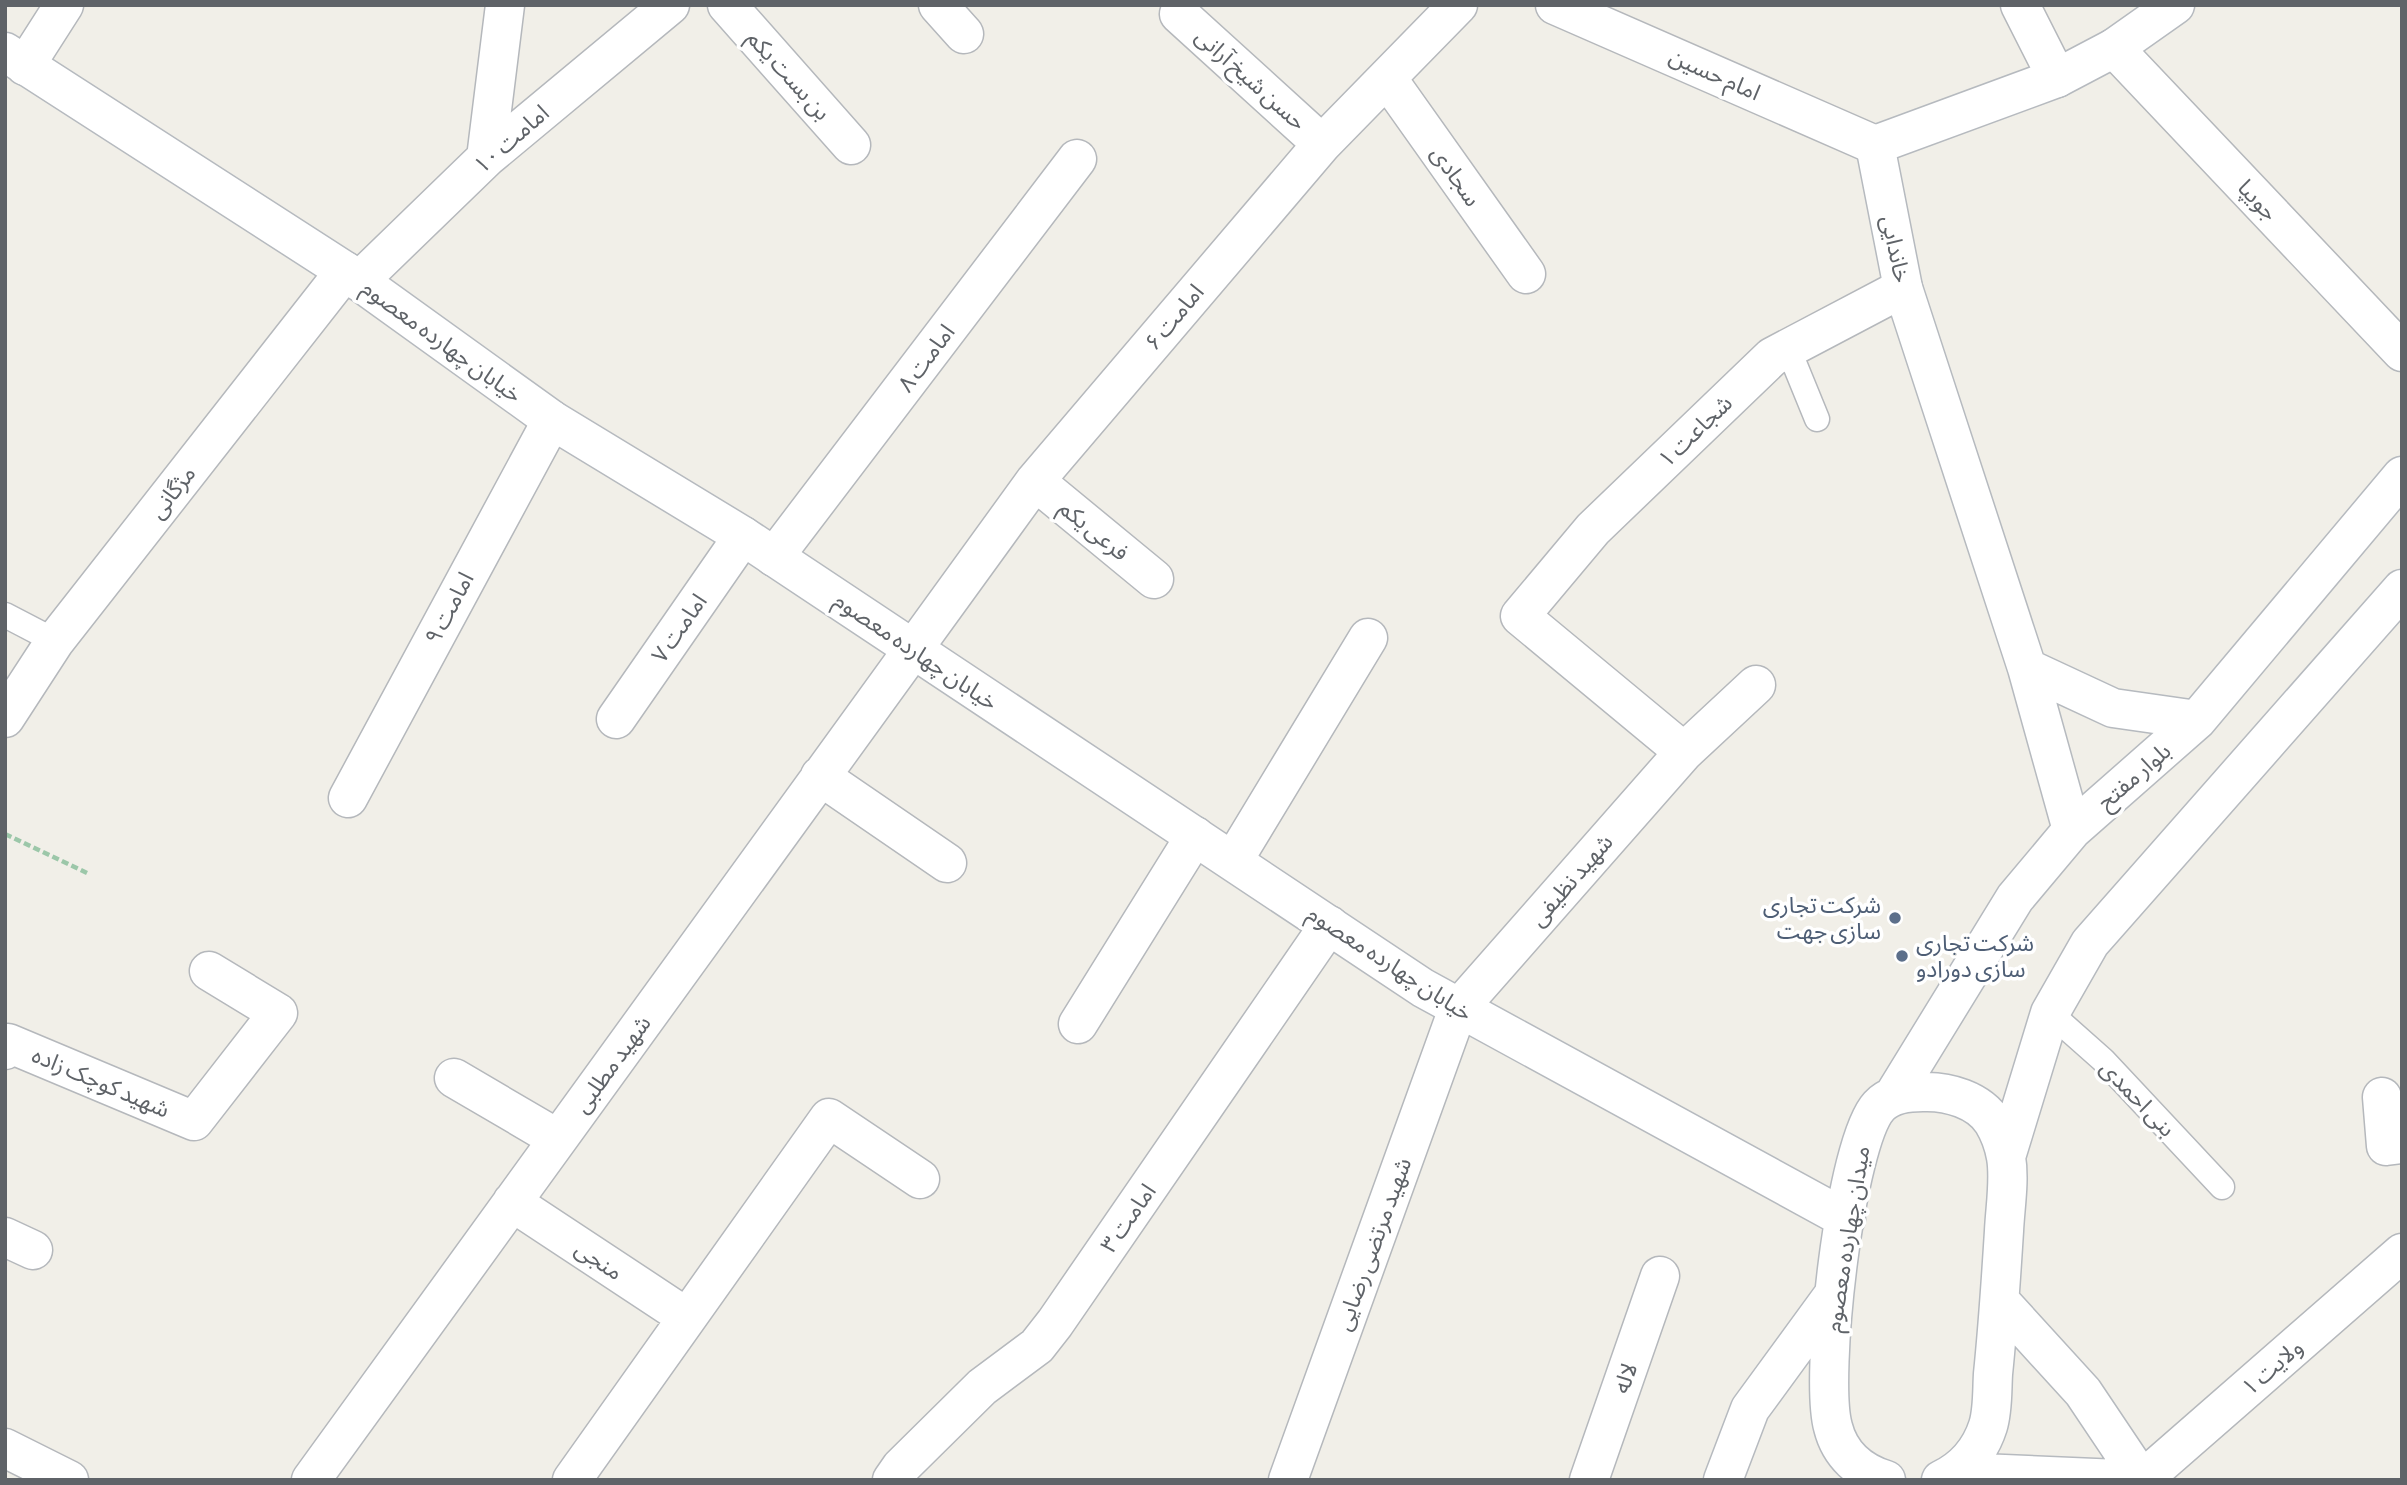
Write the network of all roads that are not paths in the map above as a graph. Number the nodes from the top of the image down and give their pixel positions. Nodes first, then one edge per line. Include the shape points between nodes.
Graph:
1 (64, 5) edge
2 (505, 5) edge
3 (670, 5) edge
4 (727, 5) edge
5 (938, 5) edge
6 (1458, 5) edge
7 (2020, 5) edge
8 (2175, 5) edge
9 (1588, 10) edge
10 (1179, 14) dead end
11 (964, 34) dead end
12 (2114, 48) junction
13 (15, 59) edge
14 (1387, 78) junction
15 (2057, 78) junction
16 (1322, 144) junction
17 (851, 145) dead end
18 (1875, 145) junction
19 (486, 158) junction
20 (1077, 159) dead end
21 (1526, 274) dead end
22 (352, 276) junction
23 (1903, 288) junction
24 (1788, 348) junction
25 (2402, 352) edge
26 (1817, 419) dead end
27 (552, 420) junction
28 (2402, 477) edge
29 (1035, 481) junction
30 (743, 536) junction
31 (774, 557) junction
32 (1154, 579) dead end
33 (2402, 589) edge
34 (5, 615) edge
35 (1368, 638) dead end
36 (55, 641) junction
37 (913, 649) junction
38 (2027, 668) junction
39 (1756, 685) dead end
40 (5, 718) edge
41 (616, 719) dead end
42 (2197, 720) junction
43 (1684, 752) junction
44 (820, 776) junction
45 (348, 798) dead end
46 (2072, 830) junction
47 (1195, 836) junction
48 (1233, 861) junction
49 (947, 863) dead end
50 (1329, 925) junction
51 (209, 971) dead end
52 (1458, 1009) junction
53 (2050, 1013) junction
54 (1078, 1024) dead end
55 (5, 1050) edge
56 (454, 1078) dead end
57 (1894, 1095) junction
58 (2382, 1097) dead end
59 (558, 1139) junction
60 (2402, 1144) edge
61 (2006, 1157) junction
62 (920, 1179) dead end
63 (2222, 1186) dead end
64 (512, 1202) junction
65 (1846, 1219) junction
66 (2402, 1254) edge
67 (1660, 1276) dead end
68 (1836, 1291) junction
69 (2000, 1301) junction
70 (686, 1317) junction
71 (5, 1448) edge
72 (1852, 1468) edge
73 (1950, 1476) edge
74 (69, 1480) edge
75 (311, 1480) edge
76 (572, 1480) edge
77 (892, 1480) edge
78 (1288, 1480) edge
79 (1589, 1480) edge
80 (1723, 1480) edge
81 (1886, 1480) edge
82 (2142, 1480) edge

1 - 13 street
2 - 19 street
3 - 19 street, امامت ۱۰
4 - 17 street, بن بست یکم
5 - 11 street
6 - 14 street, امامت ۶
7 - 15 street
8 - 12 street
9 - 18 street, امام حسین
10 - 16 street, حسن شیخ آرانی
12 - 15 street
12 - 25 street, جویپا
13 - 22 street, خیابان چهارده معصوم
14 - 16 street, امامت ۶
14 - 21 street, سجادی
15 - 18 street
16 - 29 street, امامت ۶
18 - 23 street, خاندایی
19 - 22 street, امامت ۱۰
20 - 31 street, امامت ۸
22 - 27 street, خیابان چهارده معصوم
22 - 36 street, مژگانی
23 - 24 street, شجاعت ۱
23 - 38 street, خاندایی
24 - 26 lane
24 - 43 street, شجاعت ۱ via 1772,357 1594,529 1520,616
27 - 30 street, خیابان چهارده معصوم
27 - 45 street, امامت ۹
28 - 42 street, بلوار مفتح
29 - 32 street, فرعی یکم
29 - 37 street, امامت ۶
30 - 31 street, خیابان چهارده معصوم
30 - 41 street, امامت ۷
31 - 37 street, خیابان چهارده معصوم
33 - 53 street via 2090,943
34 - 36 lane
35 - 48 street
36 - 40 street, مژگانی
37 - 44 street, شهید مطلبی
37 - 47 street, خیابان چهارده معصوم
38 - 42 street via 2113,708
38 - 46 street, خاندایی
39 - 43 street, شهید نظیفی
42 - 46 street, بلوار مفتح
43 - 52 street, شهید نظیفی
44 - 49 street
44 - 59 street, شهید مطلبی
46 - 57 street, بلوار مفتح via 2015,898
47 - 48 street, خیابان چهارده معصوم
47 - 54 street
48 - 50 street, خیابان چهارده معصوم
50 - 52 street, خیابان چهارده معصوم
50 - 77 street, امامت ۳ via 1037,1346 982,1387
51 - 55 street, شهید کوچک زاده via 278,1013 194,1121 8,1043
52 - 65 street, خیابان چهارده معصوم
52 - 78 street, شهید مرتضی رضایی
53 - 61 street
53 - 63 lane, بنی احمدی via 2103,1060
56 - 59 street
57 - 61 street via 1925,1091 1957,1096 1975,1105 1992,1120
57 - 65 street, میدان چهارده معصوم via 1879,1106 1860,1144
58 - 60 street via 2386,1146
59 - 64 street, شهید مطلبی
61 - 69 street
62 - 70 street via 829,1118
64 - 70 street, منجی
64 - 75 street, شهید مطلبی
65 - 68 street, میدان چهارده معصوم
66 - 82 street, ولایت ۱
67 - 79 street, لاله
68 - 72 street, میدان چهارده معصوم via 1829,1352 1832,1427
68 - 80 street via 1750,1409
69 - 73 street via 1988,1425 1978,1450
69 - 82 street via 2083,1392
70 - 76 street
71 - 74 street
72 - 81 street, میدان چهارده معصوم
73 - 82 street

